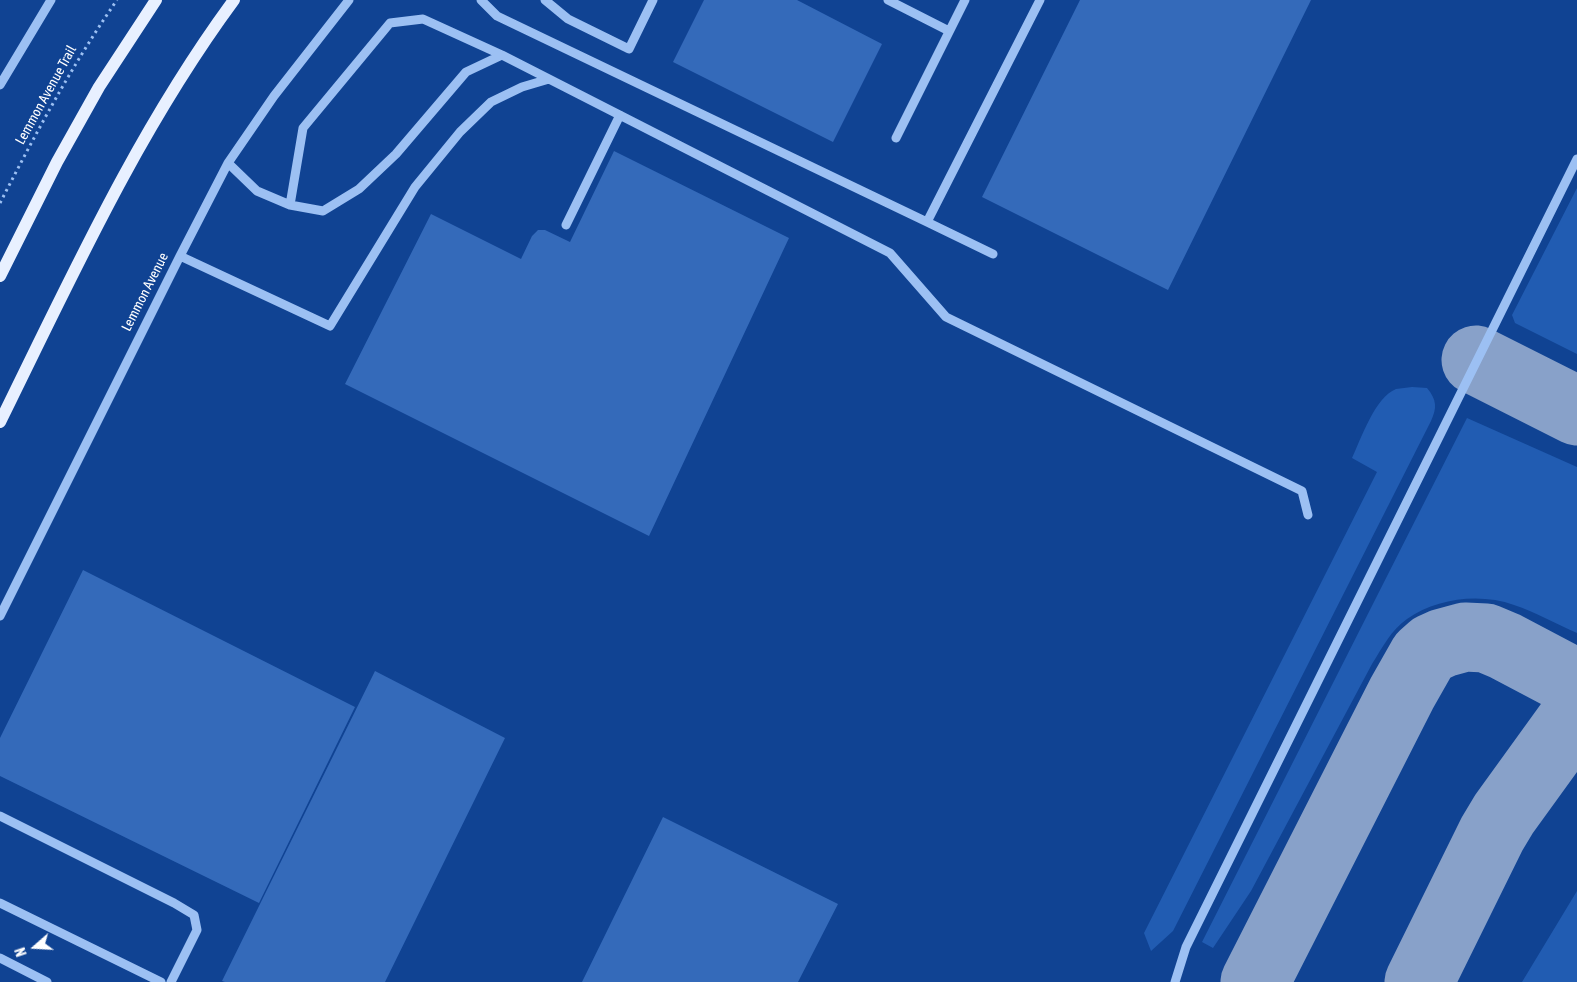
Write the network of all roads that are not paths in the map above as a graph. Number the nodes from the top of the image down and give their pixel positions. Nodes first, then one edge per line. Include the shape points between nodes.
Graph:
1 (51, 0) edge
2 (156, 0) edge
3 (234, 0) edge
4 (349, 0) edge
5 (481, 0) edge
6 (545, 0) edge
7 (654, 0) edge
8 (888, 0) edge
9 (965, 0) edge
10 (1040, 0) edge
11 (903, 3) edge
12 (949, 31) junction
13 (502, 55) junction
14 (549, 79) junction
15 (0, 85) edge
16 (620, 115) junction
17 (896, 138) dead end
18 (1577, 159) edge
19 (228, 163) junction
20 (290, 206) junction
21 (927, 222) junction
22 (566, 225) dead end
23 (993, 254) dead end
24 (180, 256) junction
25 (0, 276) edge
26 (0, 422) edge
27 (1308, 515) dead end
28 (0, 616) edge
29 (0, 816) edge
30 (0, 903) edge
31 (0, 958) edge
32 (47, 982) edge
33 (161, 982) edge
34 (171, 982) edge
35 (1175, 982) edge

1 - 15 street
2 - 25 main road via 99,87
3 - 26 main road via 158,116 112,198
4 - 19 street, Lemmon Avenue via 274,96
5 - 21 street via 497,16
6 - 7 street via 568,18 629,49
8 - 11 street
9 - 12 street
10 - 21 street
11 - 12 street
12 - 17 street
13 - 14 street
13 - 20 street via 466,72 396,154 360,189 323,211
13 - 20 street via 422,19 390,23 303,128
14 - 16 street
14 - 24 street via 522,87 491,102 460,132 414,187 330,326
16 - 22 street
16 - 27 street via 890,253 946,317 1302,491
18 - 35 street via 1190,938
19 - 20 street via 257,191
19 - 24 street, Lemmon Avenue
21 - 23 street
24 - 28 street, Lemmon Avenue
29 - 34 street via 194,915 198,930
30 - 33 street
31 - 32 street

